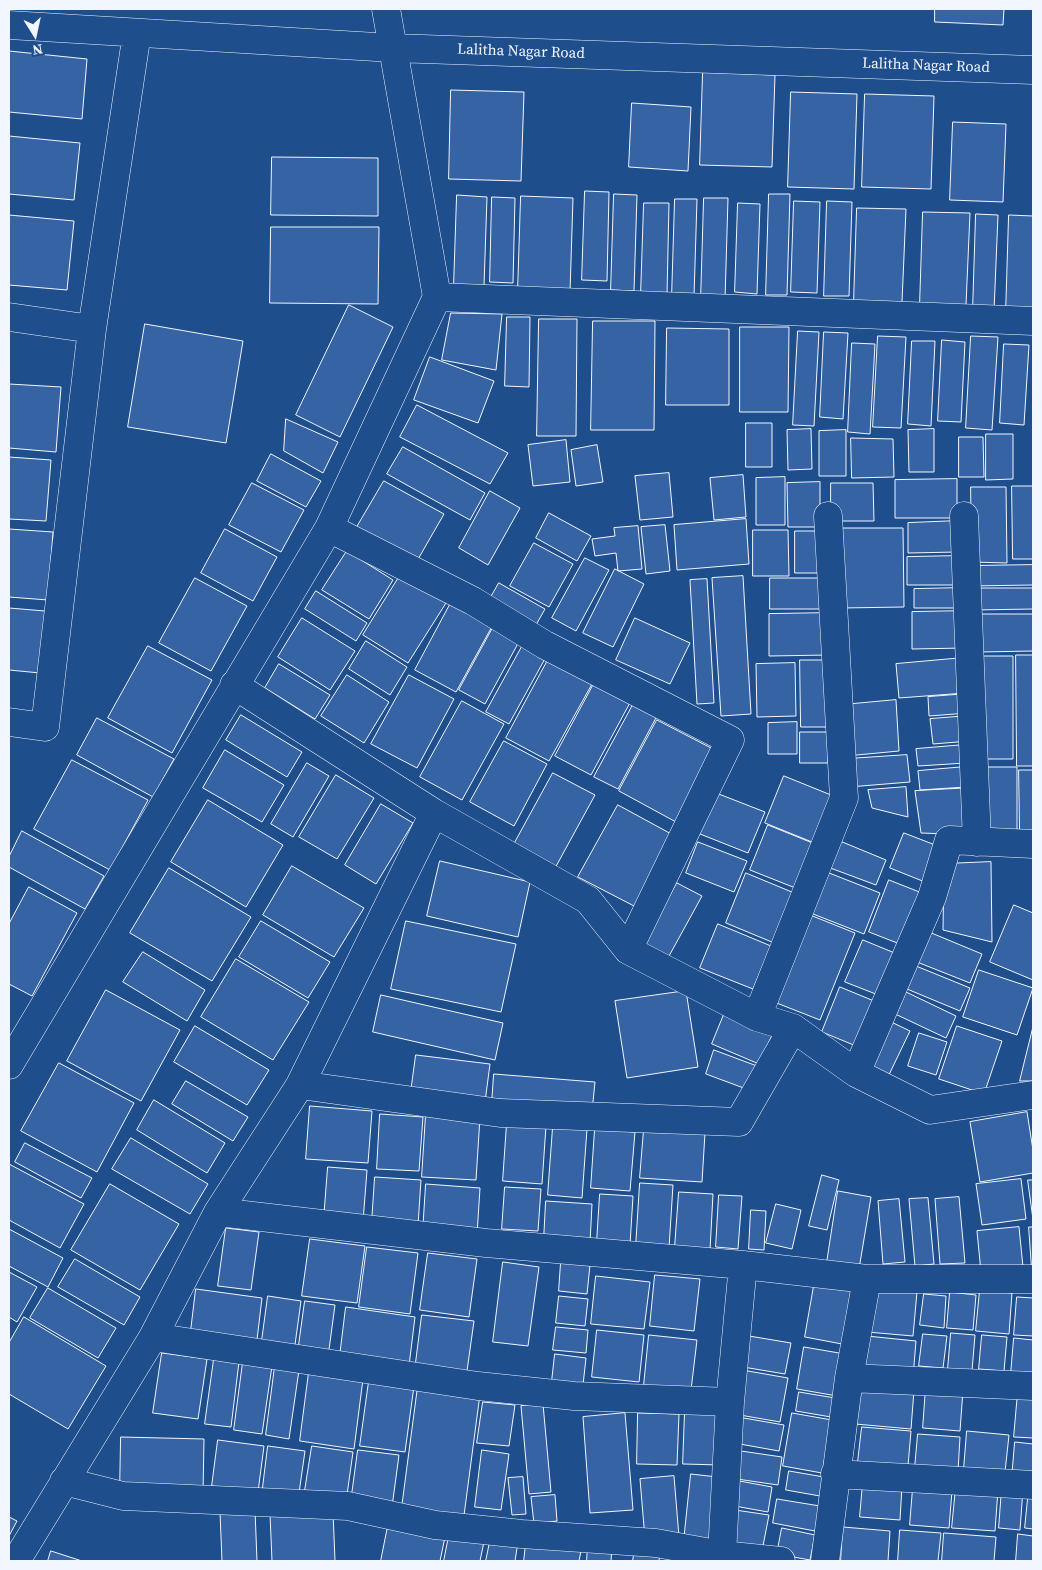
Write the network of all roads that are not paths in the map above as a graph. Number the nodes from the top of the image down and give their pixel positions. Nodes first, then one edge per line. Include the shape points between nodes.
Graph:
1 (386, 9) edge
2 (9, 25) edge
3 (136, 33) junction
4 (393, 48) junction
5 (1033, 70) edge
6 (437, 297) junction
7 (9, 316) edge
8 (1033, 321) edge
9 (92, 329) junction
10 (828, 516) dead end
11 (964, 516) dead end
12 (329, 528) junction
13 (234, 686) junction
14 (9, 722) edge
15 (434, 813) junction
16 (978, 842) junction
17 (1033, 844) edge
18 (628, 950) junction
19 (758, 1016) junction
20 (793, 1028) junction
21 (9, 1065) edge
22 (856, 1073) junction
23 (300, 1085) junction
24 (1033, 1095) edge
25 (218, 1212) junction
26 (743, 1265) junction
27 (867, 1279) junction
28 (1033, 1279) edge
29 (153, 1337) junction
30 (849, 1378) junction
31 (1033, 1386) edge
32 (730, 1402) junction
33 (835, 1474) junction
34 (64, 1481) junction
35 (1033, 1485) edge
36 (722, 1555) junction
37 (16, 1561) edge
38 (781, 1561) edge
39 (824, 1561) edge

1 - 4 street
2 - 3 street, Lalitha Nagar Road
3 - 4 street, Lalitha Nagar Road
3 - 9 street
4 - 5 street, Lalitha Nagar Road
4 - 6 street
6 - 8 street
6 - 12 street
7 - 9 street
9 - 14 street via 44,727
10 - 19 street via 844,798
11 - 16 street
12 - 13 street
12 - 18 street via 473,601 545,645 730,740
13 - 15 street
13 - 21 street
15 - 18 street via 588,900
15 - 23 street
16 - 17 street
16 - 22 street via 950,840 932,897
18 - 19 street
19 - 20 street
20 - 22 street
20 - 23 street via 739,1122 500,1113
22 - 24 street via 930,1110
23 - 25 street
25 - 26 street via 486,1243
25 - 29 street
26 - 27 street
26 - 32 street
27 - 28 street
27 - 30 street
29 - 32 street via 478,1386 574,1396
29 - 34 street
30 - 31 street
30 - 33 street
32 - 36 street
33 - 35 street
33 - 39 street
34 - 36 street via 123,1496 348,1506 435,1525 656,1544
34 - 37 street
36 - 38 street

